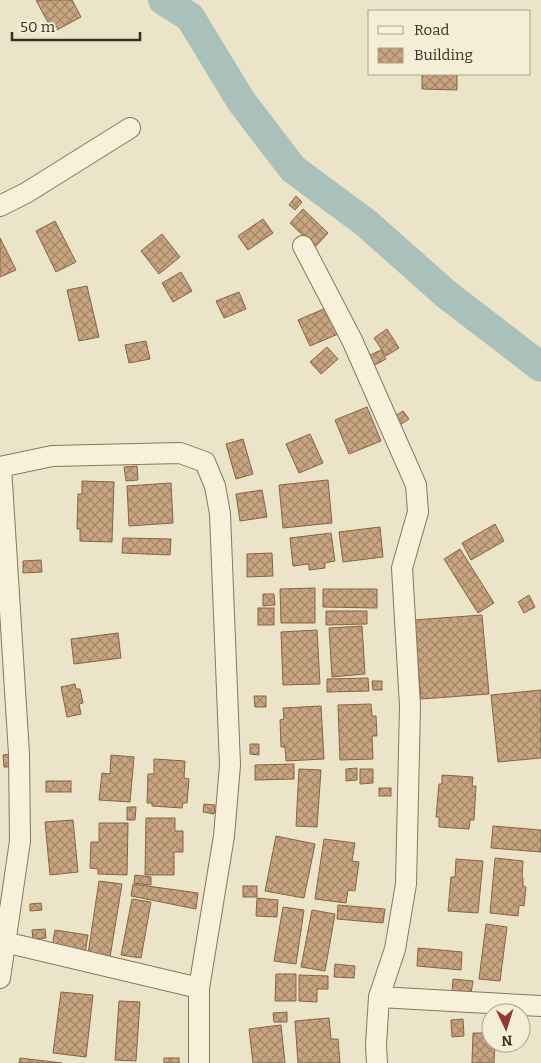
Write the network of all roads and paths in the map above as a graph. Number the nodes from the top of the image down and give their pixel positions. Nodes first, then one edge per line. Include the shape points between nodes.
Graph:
1 (130, 128) dead end
2 (0, 206) edge
3 (303, 246) dead end
4 (0, 467) edge
5 (3, 942) edge
6 (0, 978) edge
7 (199, 988) junction
8 (379, 997) junction
9 (541, 1006) edge
10 (199, 1063) edge
11 (377, 1063) edge

1 - 2 street
3 - 8 street via 352,340 416,485 418,512 402,568 410,706 406,884 395,949
4 - 5 street via 19,773 20,841
4 - 7 street via 52,456 180,453 205,462 215,486 220,514 230,765 224,836
5 - 6 street
5 - 7 street
7 - 10 street
8 - 9 street
8 - 11 street

